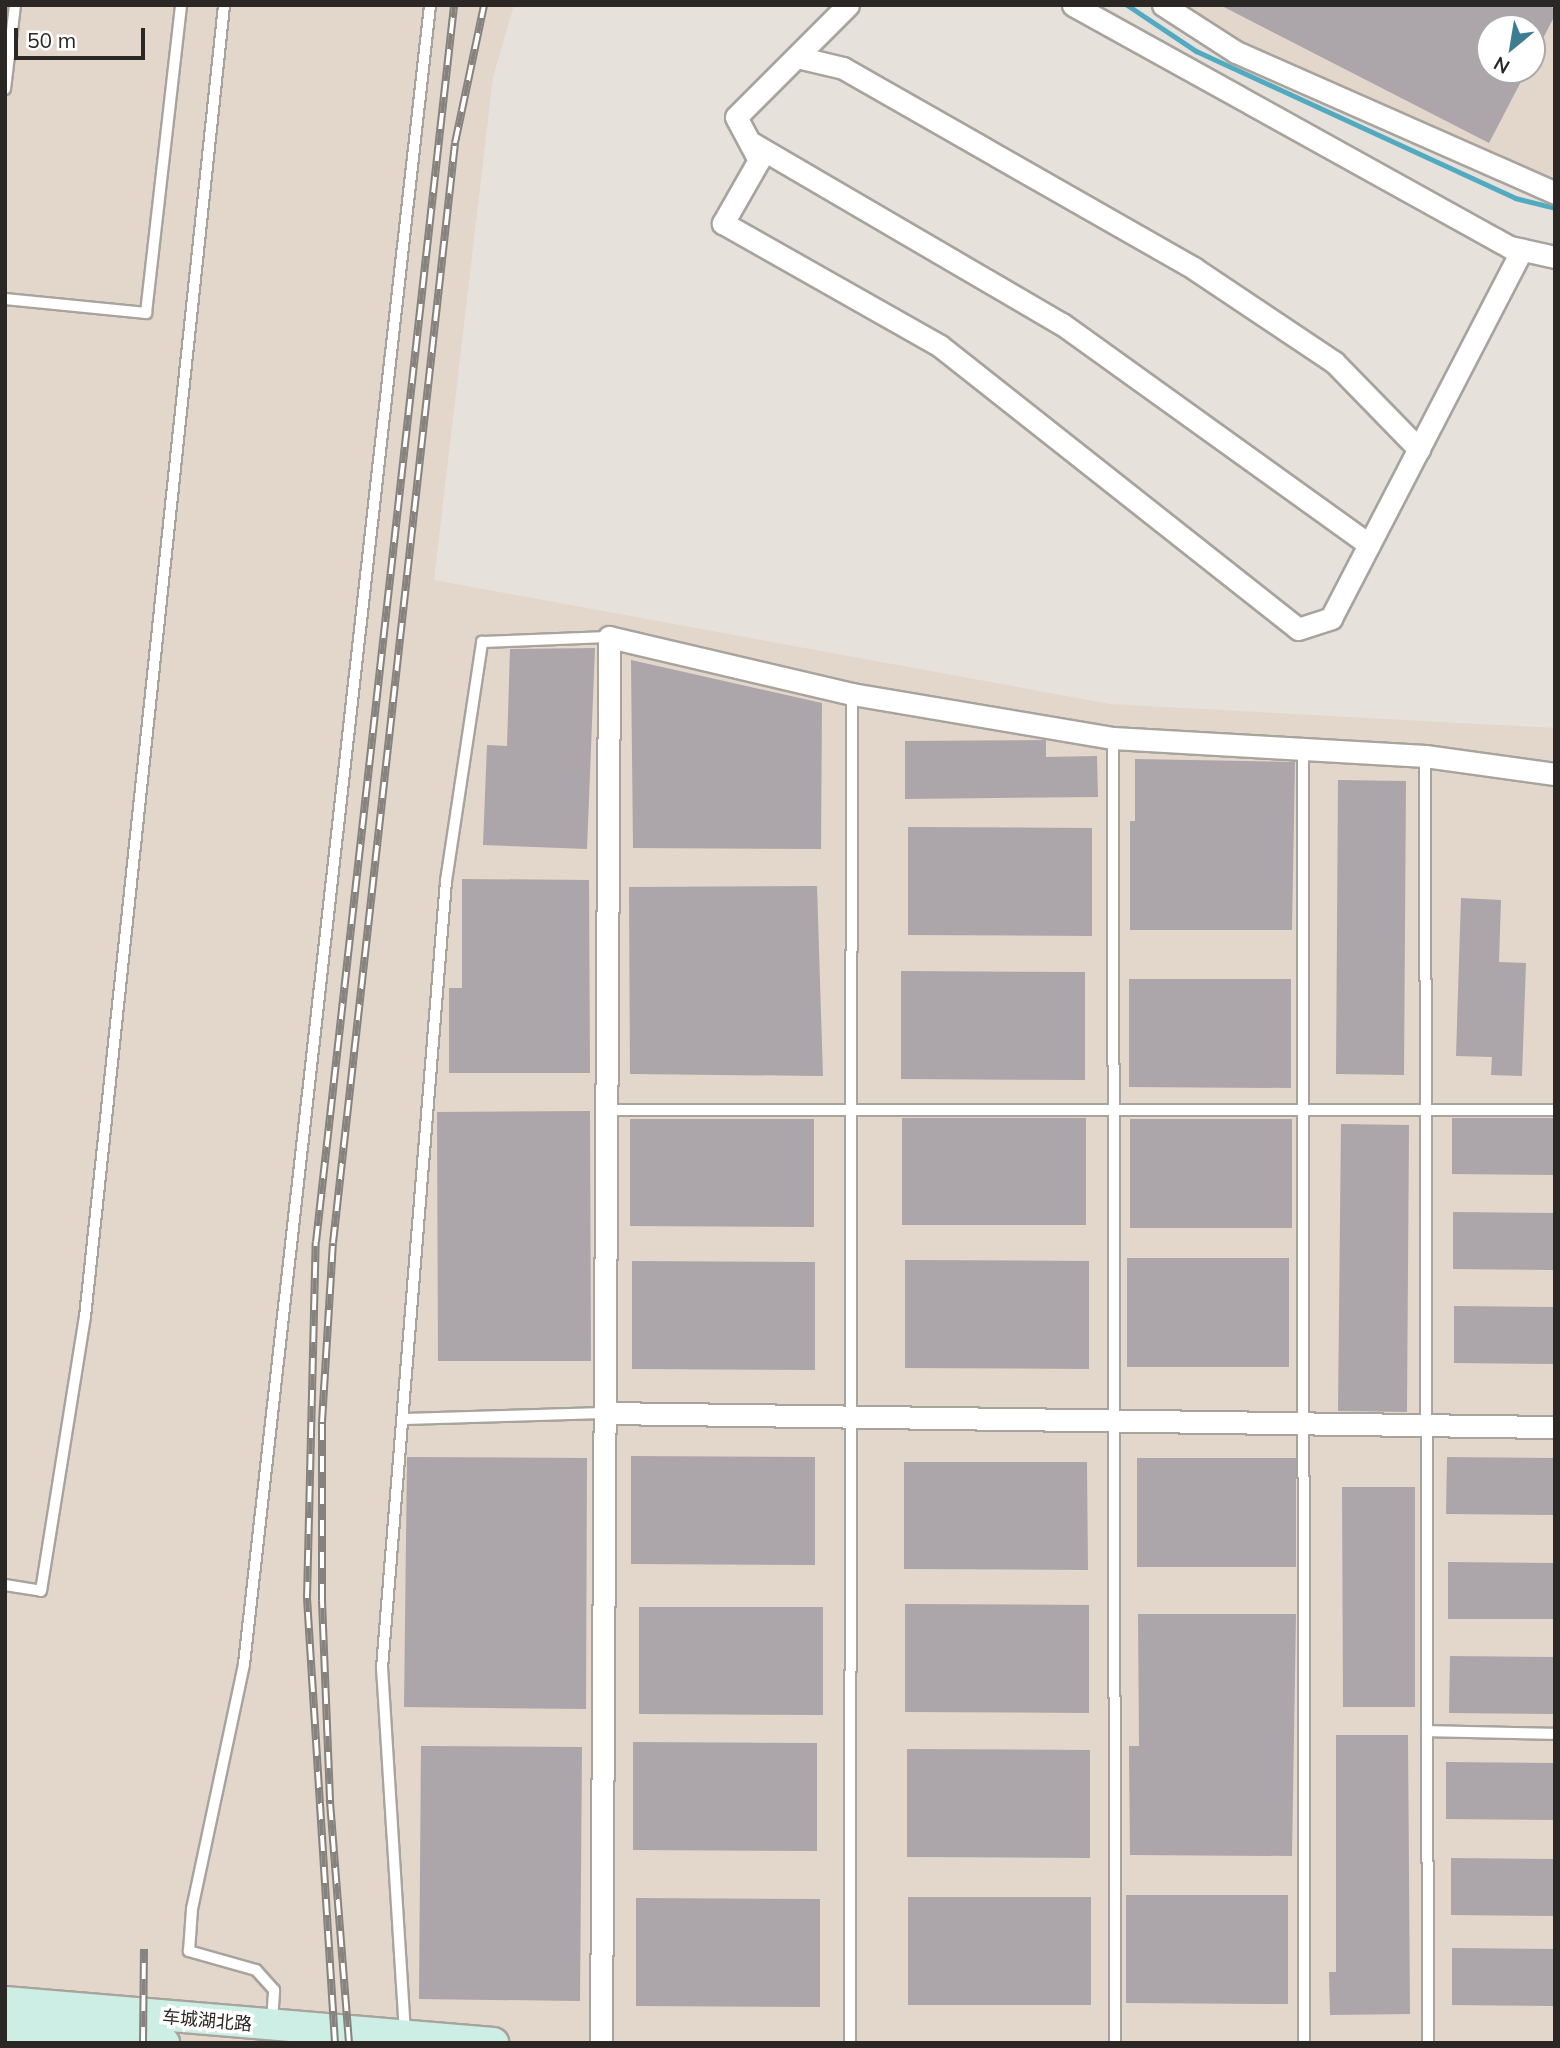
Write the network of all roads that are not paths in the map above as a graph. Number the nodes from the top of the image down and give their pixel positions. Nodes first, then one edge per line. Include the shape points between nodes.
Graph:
1 (15, 5) edge
2 (181, 5) edge
3 (224, 5) edge
4 (430, 5) edge
5 (848, 5) edge
6 (1073, 5) edge
7 (1163, 5) edge
8 (1195, 14) edge
9 (796, 57) junction
10 (5, 89) edge
11 (748, 141) junction
12 (1555, 193) edge
13 (1522, 250) junction
14 (1555, 257) edge
15 (5, 299) edge
16 (1419, 449) junction
17 (1369, 545) junction
18 (609, 637) junction
19 (852, 694) junction
20 (1113, 738) junction
21 (1303, 748) junction
22 (1425, 756) junction
23 (1555, 774) edge
24 (1111, 1107) junction
25 (607, 1110) junction
26 (851, 1110) junction
27 (1303, 1110) junction
28 (1424, 1110) junction
29 (1555, 1110) edge
30 (606, 1413) junction
31 (852, 1413) junction
32 (402, 1419) junction
33 (1111, 1419) junction
34 (1303, 1422) junction
35 (1427, 1423) junction
36 (1555, 1427) edge
37 (5, 1585) edge
38 (1427, 1731) junction
39 (1555, 1734) edge
40 (5, 2002) edge
41 (5, 2027) edge
42 (271, 2027) junction
43 (405, 2037) junction
44 (164, 2043) edge
45 (493, 2043) edge
46 (601, 2043) edge
47 (850, 2043) edge
48 (1115, 2043) edge
49 (1304, 2043) edge
50 (1428, 2043) edge

1 - 10 lane
2 - 15 lane via 146,313
3 - 37 lane via 85,1317 41,1591
4 - 42 lane via 244,1664 192,1909 188,1951 256,1970 274,1990
5 - 9 street
6 - 13 street
7 - 8 street
8 - 12 street via 1236,52
9 - 11 street via 736,117
9 - 16 street via 843,68 1195,269 1334,362
11 - 17 street via 1062,324
11 - 17 street via 759,160 723,223 940,346 1298,629 1331,618
13 - 14 street
13 - 16 street
16 - 17 street
18 - 19 street
18 - 25 street
18 - 32 lane via 482,642 446,881
19 - 20 street
19 - 26 lane
20 - 21 street
20 - 24 lane
21 - 22 street
21 - 27 lane
22 - 23 street
22 - 28 lane
24 - 26 lane
24 - 27 lane
24 - 33 lane
25 - 26 lane
25 - 30 street
26 - 31 lane
27 - 28 lane
27 - 34 lane
28 - 29 lane
28 - 35 lane
30 - 31 street
30 - 32 lane
30 - 46 street
31 - 33 street
31 - 47 lane
32 - 43 lane via 382,1668
33 - 34 street
33 - 48 lane
34 - 35 street
34 - 49 lane
35 - 36 street
35 - 38 lane
38 - 39 lane
38 - 50 lane
40 - 42 main road, 车城湖北路
41 - 44 main road, 车城湖北路
42 - 43 main road, 车城湖北路
43 - 45 main road, 车城湖北路

